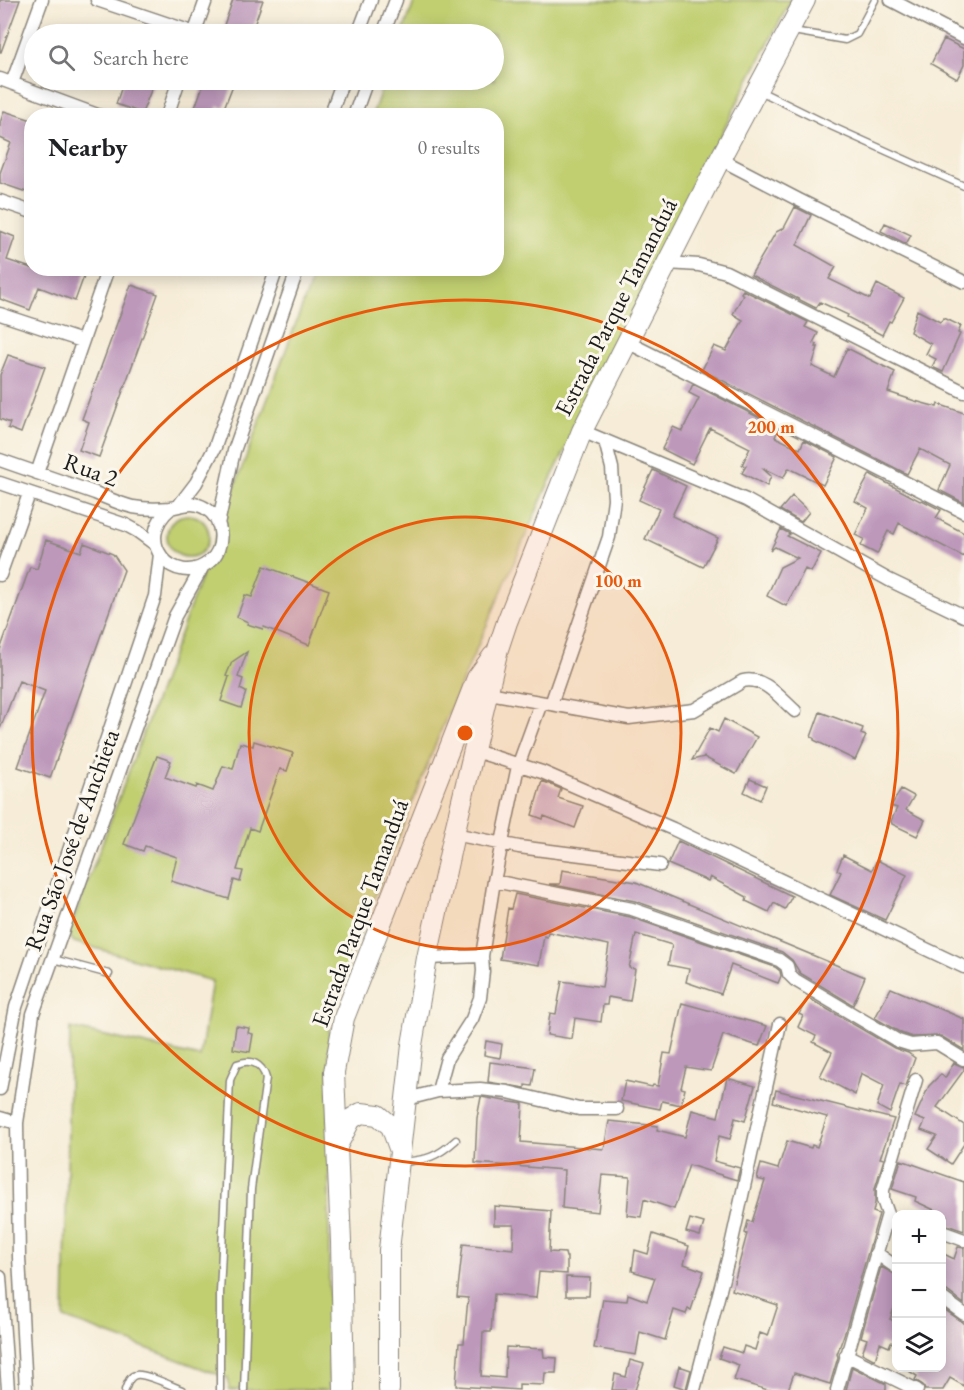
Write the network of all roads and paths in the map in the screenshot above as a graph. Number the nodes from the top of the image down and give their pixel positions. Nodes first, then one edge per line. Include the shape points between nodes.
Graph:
1 (42, 0) edge
2 (98, 0) edge
3 (206, 0) edge
4 (370, 0) edge
5 (396, 0) edge
6 (805, 0) edge
7 (875, 0) edge
8 (891, 0) edge
9 (31, 24) edge
10 (166, 24) edge
11 (198, 24) edge
12 (362, 24) edge
13 (387, 24) edge
14 (789, 31) junction
15 (964, 38) edge
16 (24, 40) edge
17 (6, 81) edge
18 (24, 88) edge
19 (30, 90) edge
20 (176, 90) edge
21 (339, 90) edge
22 (363, 90) edge
23 (757, 90) junction
24 (79, 108) edge
25 (170, 108) edge
26 (333, 108) edge
27 (357, 108) edge
28 (720, 159) junction
29 (964, 186) edge
30 (0, 201) edge
31 (24, 209) edge
32 (667, 263) junction
33 (105, 276) edge
34 (274, 276) edge
35 (295, 276) edge
36 (964, 282) edge
37 (0, 314) edge
38 (82, 341) junction
39 (627, 342) junction
40 (964, 392) edge
41 (582, 431) junction
42 (605, 441) junction
43 (0, 460) edge
44 (41, 474) junction
45 (0, 483) edge
46 (33, 495) junction
47 (175, 506) junction
48 (964, 512) edge
49 (218, 524) junction
50 (158, 549) junction
51 (203, 566) junction
52 (0, 575) edge
53 (964, 616) edge
54 (498, 649) junction
55 (489, 693) junction
56 (546, 704) junction
57 (795, 711) dead end
58 (475, 751) junction
59 (518, 766) junction
60 (454, 834) junction
61 (502, 844) junction
62 (660, 864) dead end
63 (494, 881) junction
64 (482, 956) junction
65 (427, 958) junction
66 (52, 959) junction
67 (964, 967) edge
68 (109, 974) dead end
69 (780, 1024) dead end
70 (963, 1059) edge
71 (916, 1080) dead end
72 (0, 1089) edge
73 (438, 1091) junction
74 (407, 1099) junction
75 (617, 1109) dead end
76 (0, 1118) edge
77 (17, 1123) junction
78 (456, 1140) dead end
79 (336, 1148) junction
80 (399, 1157) junction
81 (892, 1215) edge
82 (946, 1233) edge
83 (964, 1240) edge
84 (876, 1253) junction
85 (892, 1264) edge
86 (0, 1276) edge
87 (946, 1301) edge
88 (964, 1314) edge
89 (846, 1355) junction
90 (8, 1390) edge
91 (26, 1390) edge
92 (125, 1390) edge
93 (182, 1390) edge
94 (220, 1390) edge
95 (244, 1390) edge
96 (344, 1390) edge
97 (389, 1390) edge
98 (694, 1390) edge
99 (837, 1390) edge
100 (917, 1390) edge

1 - 9 street
2 - 10 street
3 - 11 street
4 - 12 street
5 - 13 street
6 - 14 main road, Estrada Parque Tamanduá
7 - 14 lane via 857,34 845,40
8 - 15 street
14 - 23 main road, Estrada Parque Tamanduá
16 - 17 street
17 - 18 street
19 - 24 street
20 - 25 street
21 - 26 street
22 - 27 street
23 - 28 main road, Estrada Parque Tamanduá
23 - 29 lane
28 - 32 main road, Estrada Parque Tamanduá
28 - 36 street
30 - 31 street
32 - 39 main road, Estrada Parque Tamanduá
32 - 40 street via 726,272
33 - 38 street
34 - 47 street, Rua São José de Anchieta via 215,447 196,483
35 - 49 street, Rua São José de Anchieta via 234,451
37 - 38 street
38 - 44 street
39 - 41 main road, Estrada Parque Tamanduá
39 - 48 street
41 - 42 street
41 - 54 main road, Estrada Parque Tamanduá
42 - 53 street via 746,500 889,580
42 - 56 street via 614,499 609,537
43 - 44 street, Rua 2
44 - 46 street
44 - 47 street, Rua 2 via 133,507
45 - 46 street, Rua 2
46 - 50 street, Rua 2 via 126,525
46 - 52 street
47 - 49 street via 199,505
47 - 50 street, Rua São José de Anchieta via 157,524
49 - 51 street, Rua São José de Anchieta via 220,543
50 - 51 street via 166,562 184,570
50 - 72 street, Rua São José de Anchieta via 155,596 16,1007
51 - 66 street, Rua São José de Anchieta via 175,616
54 - 55 main road, Estrada Parque Tamanduá
54 - 79 main road, Estrada Parque Tamanduá via 477,678 344,1018 334,1072
55 - 56 street
55 - 58 main road, Estrada Parque Tamanduá
56 - 57 street via 629,718 694,710 752,679 767,686
56 - 59 street
58 - 59 street
58 - 60 main road, Estrada Parque Tamanduá
59 - 61 street
59 - 67 street via 542,772 674,829
60 - 61 street
60 - 65 main road, Estrada Parque Tamanduá
61 - 62 street
61 - 63 street
63 - 64 street
63 - 70 street via 632,909 778,960 795,980 898,1041 911,1045 937,1043
64 - 65 street
64 - 73 street via 480,998 472,1019 447,1058
65 - 74 main road, Estrada Parque Tamanduá
66 - 68 lane
66 - 77 street, Rua São José de Anchieta via 33,1014
69 - 98 street via 728,1259
71 - 81 street via 883,1190 883,1200
73 - 74 street
73 - 75 street via 480,1089 579,1108
74 - 80 main road, Estrada Parque Tamanduá
76 - 77 street
77 - 91 street, Rua São José de Anchieta
78 - 80 lane via 439,1155 422,1161
79 - 80 main road via 351,1119 361,1113 378,1115 391,1126
79 - 96 main road, Estrada Parque Tamanduá
80 - 97 main road, Estrada Parque Tamanduá via 389,1250
81 - 84 street
82 - 83 street
84 - 85 street
84 - 89 street
86 - 90 street
87 - 88 street
89 - 99 street
89 - 100 street
92 - 93 lane via 136,1375
94 - 95 lane via 220,1293 230,1080 237,1064 244,1062 257,1063 266,1078 251,1189

